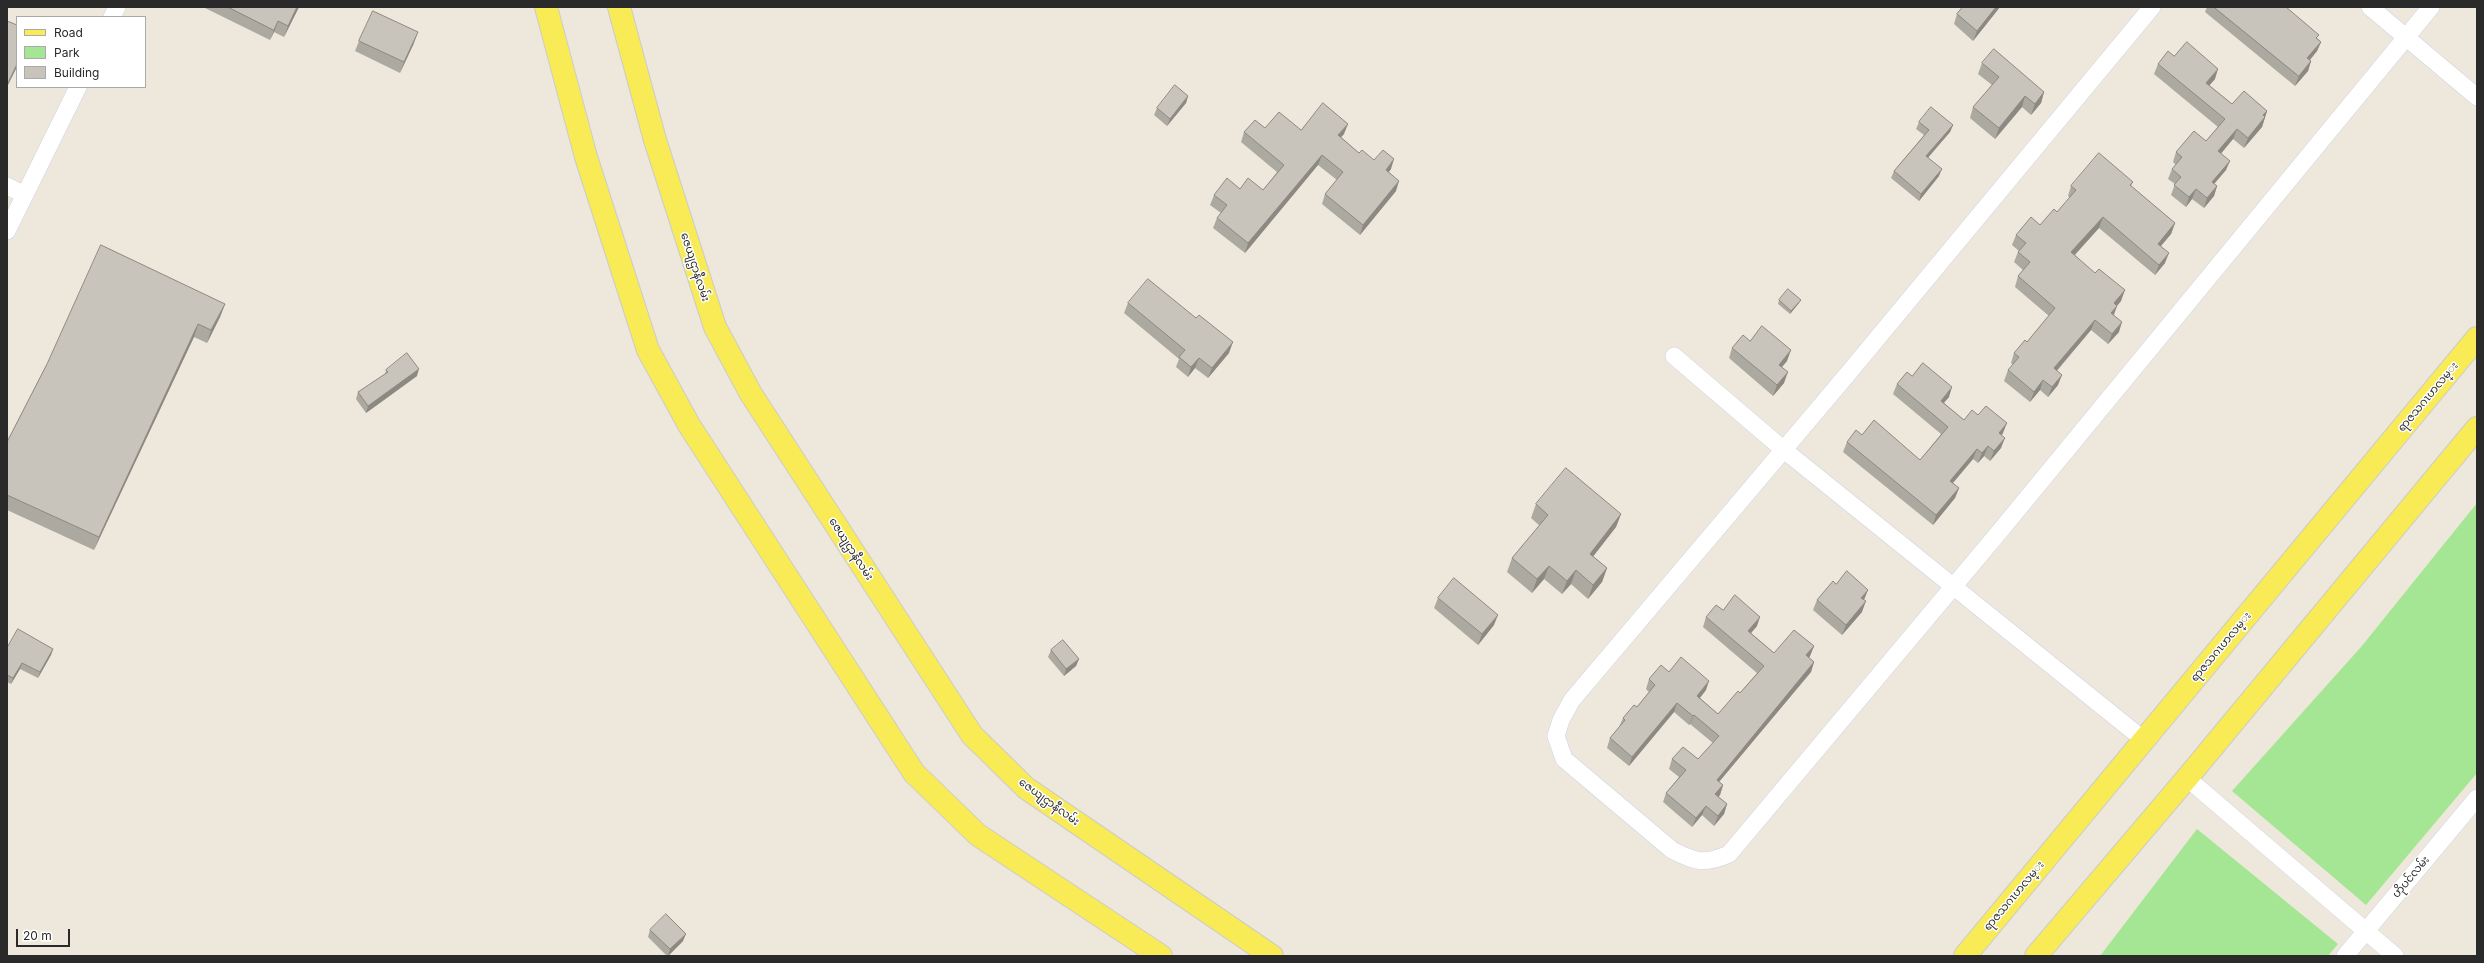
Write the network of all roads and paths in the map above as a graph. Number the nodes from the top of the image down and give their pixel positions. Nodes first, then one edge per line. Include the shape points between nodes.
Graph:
1 (117, 7) edge
2 (546, 7) edge
3 (619, 7) edge
4 (2152, 7) edge
5 (2370, 7) edge
6 (2431, 7) edge
7 (112, 16) edge
8 (2406, 37) junction
9 (78, 88) edge
10 (2477, 97) edge
11 (7, 186) edge
12 (24, 195) junction
13 (7, 231) edge
14 (2477, 338) edge
15 (1674, 356) dead end
16 (2477, 428) edge
17 (1784, 450) junction
18 (1953, 587) junction
19 (2144, 740) junction
20 (2187, 778) junction
21 (2477, 798) edge
22 (2366, 931) junction
23 (1161, 956) edge
24 (1272, 956) edge
25 (1965, 956) edge
26 (2036, 956) edge
27 (2345, 956) edge
28 (2395, 956) edge

1 - 7 street
2 - 23 main road via 586,157 648,350 688,425 910,767 978,835
3 - 24 main road, ဇေယျဌာနီလမ်း via 654,140 715,326 751,394 972,735 1026,788
4 - 17 street
5 - 8 street
6 - 8 street
8 - 10 street
8 - 18 street
9 - 12 street
11 - 12 street
12 - 13 street
14 - 19 main road, ရာဇသဂၤဟလမ္း
15 - 17 street
16 - 20 main road
17 - 18 street
17 - 18 street via 1572,700 1556,736 1564,760 1672,850 1692,860 1713,861 1729,854
18 - 19 street
19 - 25 main road, ရာဇသဂၤဟလမ္း
20 - 22 street
20 - 26 main road
21 - 22 street, ဟိုပင်လမ်း
22 - 27 street, ဟိုပင်လမ်း
22 - 28 street

